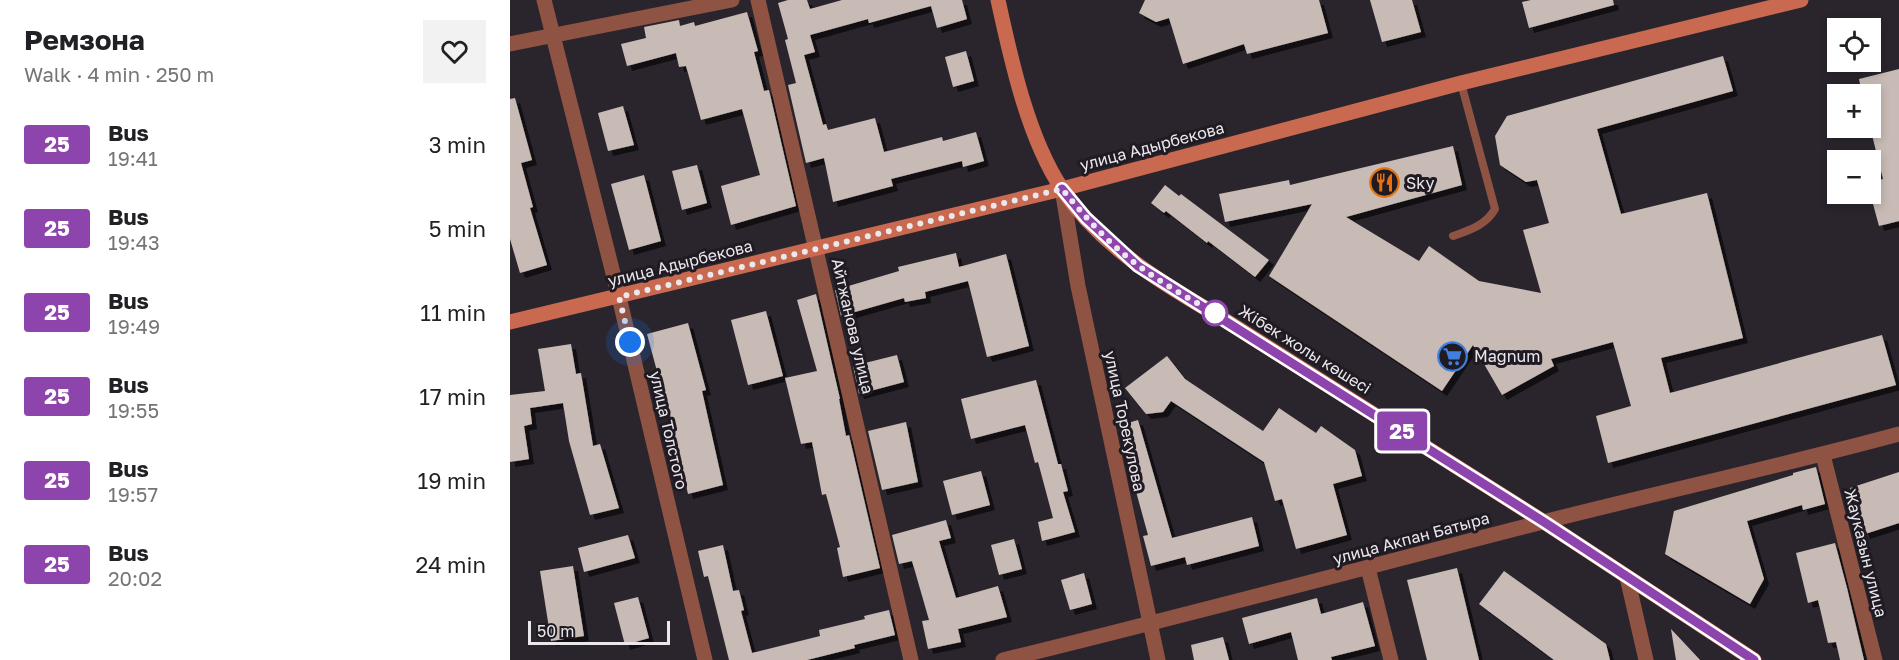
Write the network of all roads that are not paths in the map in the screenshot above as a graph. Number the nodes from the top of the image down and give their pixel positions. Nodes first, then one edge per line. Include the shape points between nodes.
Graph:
1 (544, 0) edge
2 (732, 0) edge
3 (758, 0) edge
4 (998, 0) edge
5 (1801, 0) edge
6 (553, 36) junction
7 (510, 44) edge
8 (1461, 83) junction
9 (1062, 189) junction
10 (1453, 236) dead end
11 (816, 249) junction
12 (619, 297) junction
13 (510, 322) edge
14 (1899, 434) edge
15 (1823, 455) junction
16 (1544, 522) junction
17 (1368, 568) junction
18 (1627, 577) junction
19 (1150, 624) junction
20 (705, 660) edge
21 (911, 660) edge
22 (1003, 660) edge
23 (1158, 660) edge
24 (1391, 660) edge
25 (1646, 660) edge
26 (1754, 660) edge
27 (1875, 660) edge

1 - 6 street, улица Толстого
2 - 6 street
3 - 11 street, Айтжанова улица
4 - 9 main road, Жібек жолы көшесі via 1028,115
5 - 8 main road, улица Адырбекова
6 - 7 street
6 - 12 street, улица Толстого
8 - 9 main road, улица Адырбекова
8 - 10 lane via 1495,209 1485,222
9 - 11 main road, улица Адырбекова
9 - 16 main road, Жібек жолы көшесі via 1086,218 1138,266
9 - 19 street, улица Торекулова via 1078,286
11 - 12 main road, улица Адырбекова
11 - 21 street, Айтжанова улица
12 - 13 main road, улица Адырбекова
12 - 20 street, улица Толстого
14 - 15 street, улица Акпан Батыра
15 - 16 street, улица Акпан Батыра
15 - 27 street, Жауказын улица
16 - 17 street, улица Акпан Батыра
16 - 18 main road, Жібек жолы көшесі
17 - 19 street, улица Акпан Батыра
17 - 24 street
18 - 25 street
18 - 26 main road, Жібек жолы көшесі
19 - 22 street, улица Акпан Батыра
19 - 23 street, улица Торекулова

